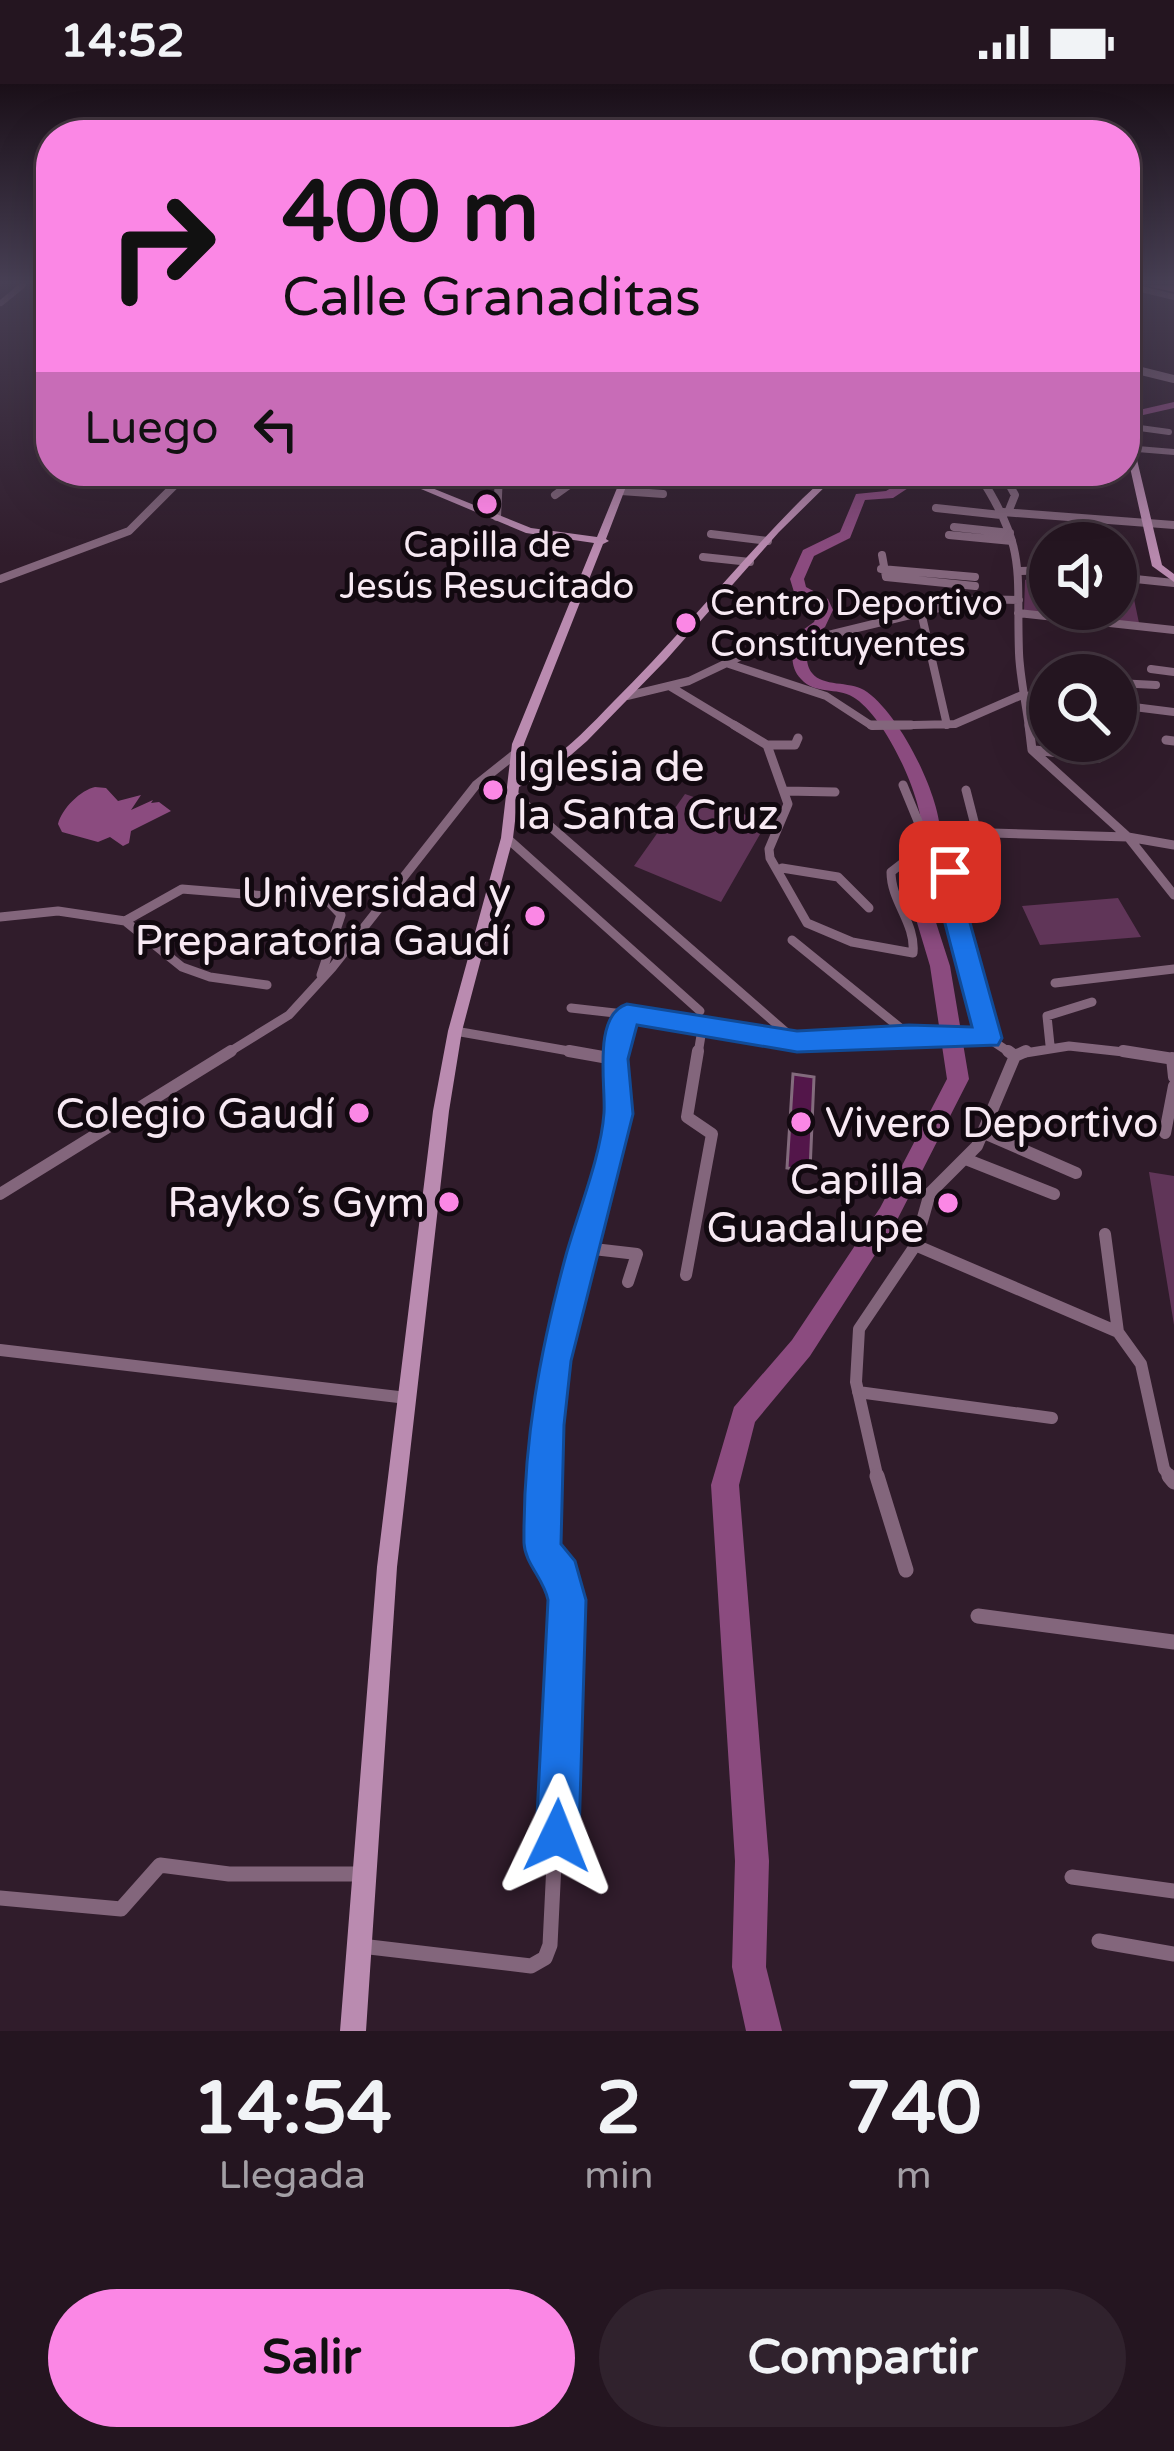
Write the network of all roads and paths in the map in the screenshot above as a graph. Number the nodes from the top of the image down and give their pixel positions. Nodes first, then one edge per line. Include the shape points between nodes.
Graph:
1 (1140, 428) edge
2 (1169, 432) dead end
3 (1140, 449) edge
4 (1174, 452) edge
5 (174, 486) edge
6 (420, 486) edge
7 (498, 486) edge
8 (563, 486) edge
9 (622, 486) edge
10 (822, 486) edge
11 (987, 486) edge
12 (1010, 486) edge
13 (1136, 486) edge
14 (621, 490) junction
15 (663, 494) dead end
16 (555, 495) dead end
17 (936, 508) dead end
18 (1004, 512) junction
19 (497, 517) junction
20 (1146, 522) junction
21 (1174, 525) edge
22 (952, 531) dead end
23 (710, 537) dead end
24 (1011, 537) junction
25 (604, 541) junction
26 (765, 545) junction
27 (882, 555) dead end
28 (703, 557) dead end
29 (750, 562) junction
30 (1021, 571) junction
31 (1029, 571) edge
32 (1137, 578) edge
33 (0, 579) edge
34 (1174, 581) edge
35 (976, 599) junction
36 (1019, 600) junction
37 (921, 612) junction
38 (1018, 614) junction
39 (1174, 630) edge
40 (729, 664) junction
41 (1151, 669) dead end
42 (1174, 672) edge
43 (1137, 684) edge
44 (1156, 685) dead end
45 (671, 687) junction
46 (1022, 695) junction
47 (627, 696) junction
48 (1029, 696) edge
49 (1137, 708) edge
50 (1174, 712) edge
51 (947, 725) junction
52 (1029, 734) edge
53 (798, 738) dead end
54 (767, 745) junction
55 (515, 754) junction
56 (1045, 762) edge
57 (903, 785) dead end
58 (514, 789) junction
59 (966, 790) dead end
60 (786, 791) junction
61 (835, 792) dead end
62 (980, 834) junction
63 (1128, 837) junction
64 (507, 838) junction
65 (1174, 845) edge
66 (782, 868) junction
67 (950, 872) junction
68 (1174, 895) edge
69 (869, 908) dead end
70 (0, 916) edge
71 (124, 921) junction
72 (792, 940) dead end
73 (1174, 969) edge
74 (1055, 983) dead end
75 (267, 985) dead end
76 (316, 987) junction
77 (1092, 1002) dead end
78 (571, 1008) dead end
79 (627, 1014) junction
80 (701, 1017) junction
81 (455, 1031) junction
82 (909, 1035) junction
83 (988, 1038) junction
84 (797, 1041) junction
85 (1050, 1045) junction
86 (1015, 1057) junction
87 (614, 1059) junction
88 (1173, 1059) edge
89 (1174, 1077) edge
90 (1174, 1086) edge
91 (984, 1133) junction
92 (1165, 1133) dead end
93 (968, 1160) junction
94 (1076, 1173) dead end
95 (0, 1194) edge
96 (1054, 1194) dead end
97 (1105, 1234) dead end
98 (915, 1245) junction
99 (585, 1248) junction
100 (686, 1275) dead end
101 (628, 1282) dead end
102 (1118, 1332) junction
103 (0, 1350) edge
104 (859, 1392) junction
105 (407, 1398) junction
106 (1052, 1418) dead end
107 (1174, 1482) edge
108 (906, 1570) dead end
109 (978, 1616) dead end
110 (1174, 1642) edge
111 (363, 1874) junction
112 (1072, 1877) dead end
113 (1174, 1891) edge
114 (0, 1898) edge
115 (1099, 1941) dead end
116 (358, 1945) junction
117 (1174, 1954) edge
118 (353, 2031) edge

1 - 2 street
3 - 4 street
5 - 33 street via 129,531
6 - 19 main road
7 - 19 street
8 - 16 street
9 - 14 main road
10 - 26 main road
11 - 18 street
12 - 18 street via 1015,495
13 - 20 main road
14 - 15 street
14 - 25 main road
17 - 18 street
18 - 20 street
18 - 24 street
19 - 25 main road via 541,534
20 - 21 street
20 - 34 main road via 1159,570
22 - 24 street
23 - 26 street
24 - 30 street
25 - 55 main road
26 - 29 main road
27 - 35 street via 881,569 975,579
28 - 29 street
29 - 47 main road
30 - 31 street
30 - 36 street
32 - 34 street
35 - 36 street
35 - 37 street
36 - 38 street
37 - 40 street via 815,638 782,638
37 - 51 street
38 - 39 street
38 - 46 street
40 - 45 street
40 - 51 street via 826,696 872,726
41 - 42 street
43 - 44 street
45 - 47 street
45 - 54 street
46 - 48 street
46 - 51 street
46 - 52 street
47 - 58 main road
49 - 50 street
53 - 54 street via 795,745
54 - 60 street
55 - 58 main road
55 - 76 street via 440,827
56 - 63 street
57 - 62 street via 922,831
58 - 64 main road
58 - 84 street
59 - 62 street
60 - 61 street
60 - 66 street via 769,849
62 - 63 street
62 - 67 street
63 - 65 street
63 - 68 street
64 - 80 street
64 - 81 main road
66 - 67 street via 811,927 909,953 915,939 889,885 894,866
66 - 69 street via 838,877
67 - 83 street
70 - 71 street via 58,911
71 - 75 street via 182,967
71 - 76 street via 182,889 328,901 341,916
72 - 82 street
73 - 74 street
76 - 95 street via 289,1015
77 - 85 street via 1047,1016
78 - 79 street
79 - 80 street
79 - 87 street
80 - 84 street
80 - 100 street via 687,1117 712,1134
81 - 87 street
81 - 105 main road
82 - 83 street
82 - 84 street
83 - 86 street
85 - 86 street
85 - 88 street
86 - 91 street
87 - 99 street via 618,1114
88 - 89 street
90 - 92 street
91 - 93 street
91 - 94 street
93 - 96 street
93 - 98 street via 928,1195
97 - 102 street
98 - 102 street
98 - 104 street via 858,1332
99 - 101 street via 637,1254
99 - 116 street via 554,1361 543,1495 542,1550 562,1575 567,1600 550,1945 531,1966
102 - 107 street via 1141,1364
103 - 105 street
104 - 106 street
104 - 108 street
105 - 111 main road
109 - 110 street
111 - 114 street via 160,1865 122,1910
111 - 116 main road
112 - 113 street
115 - 117 street
116 - 118 main road

